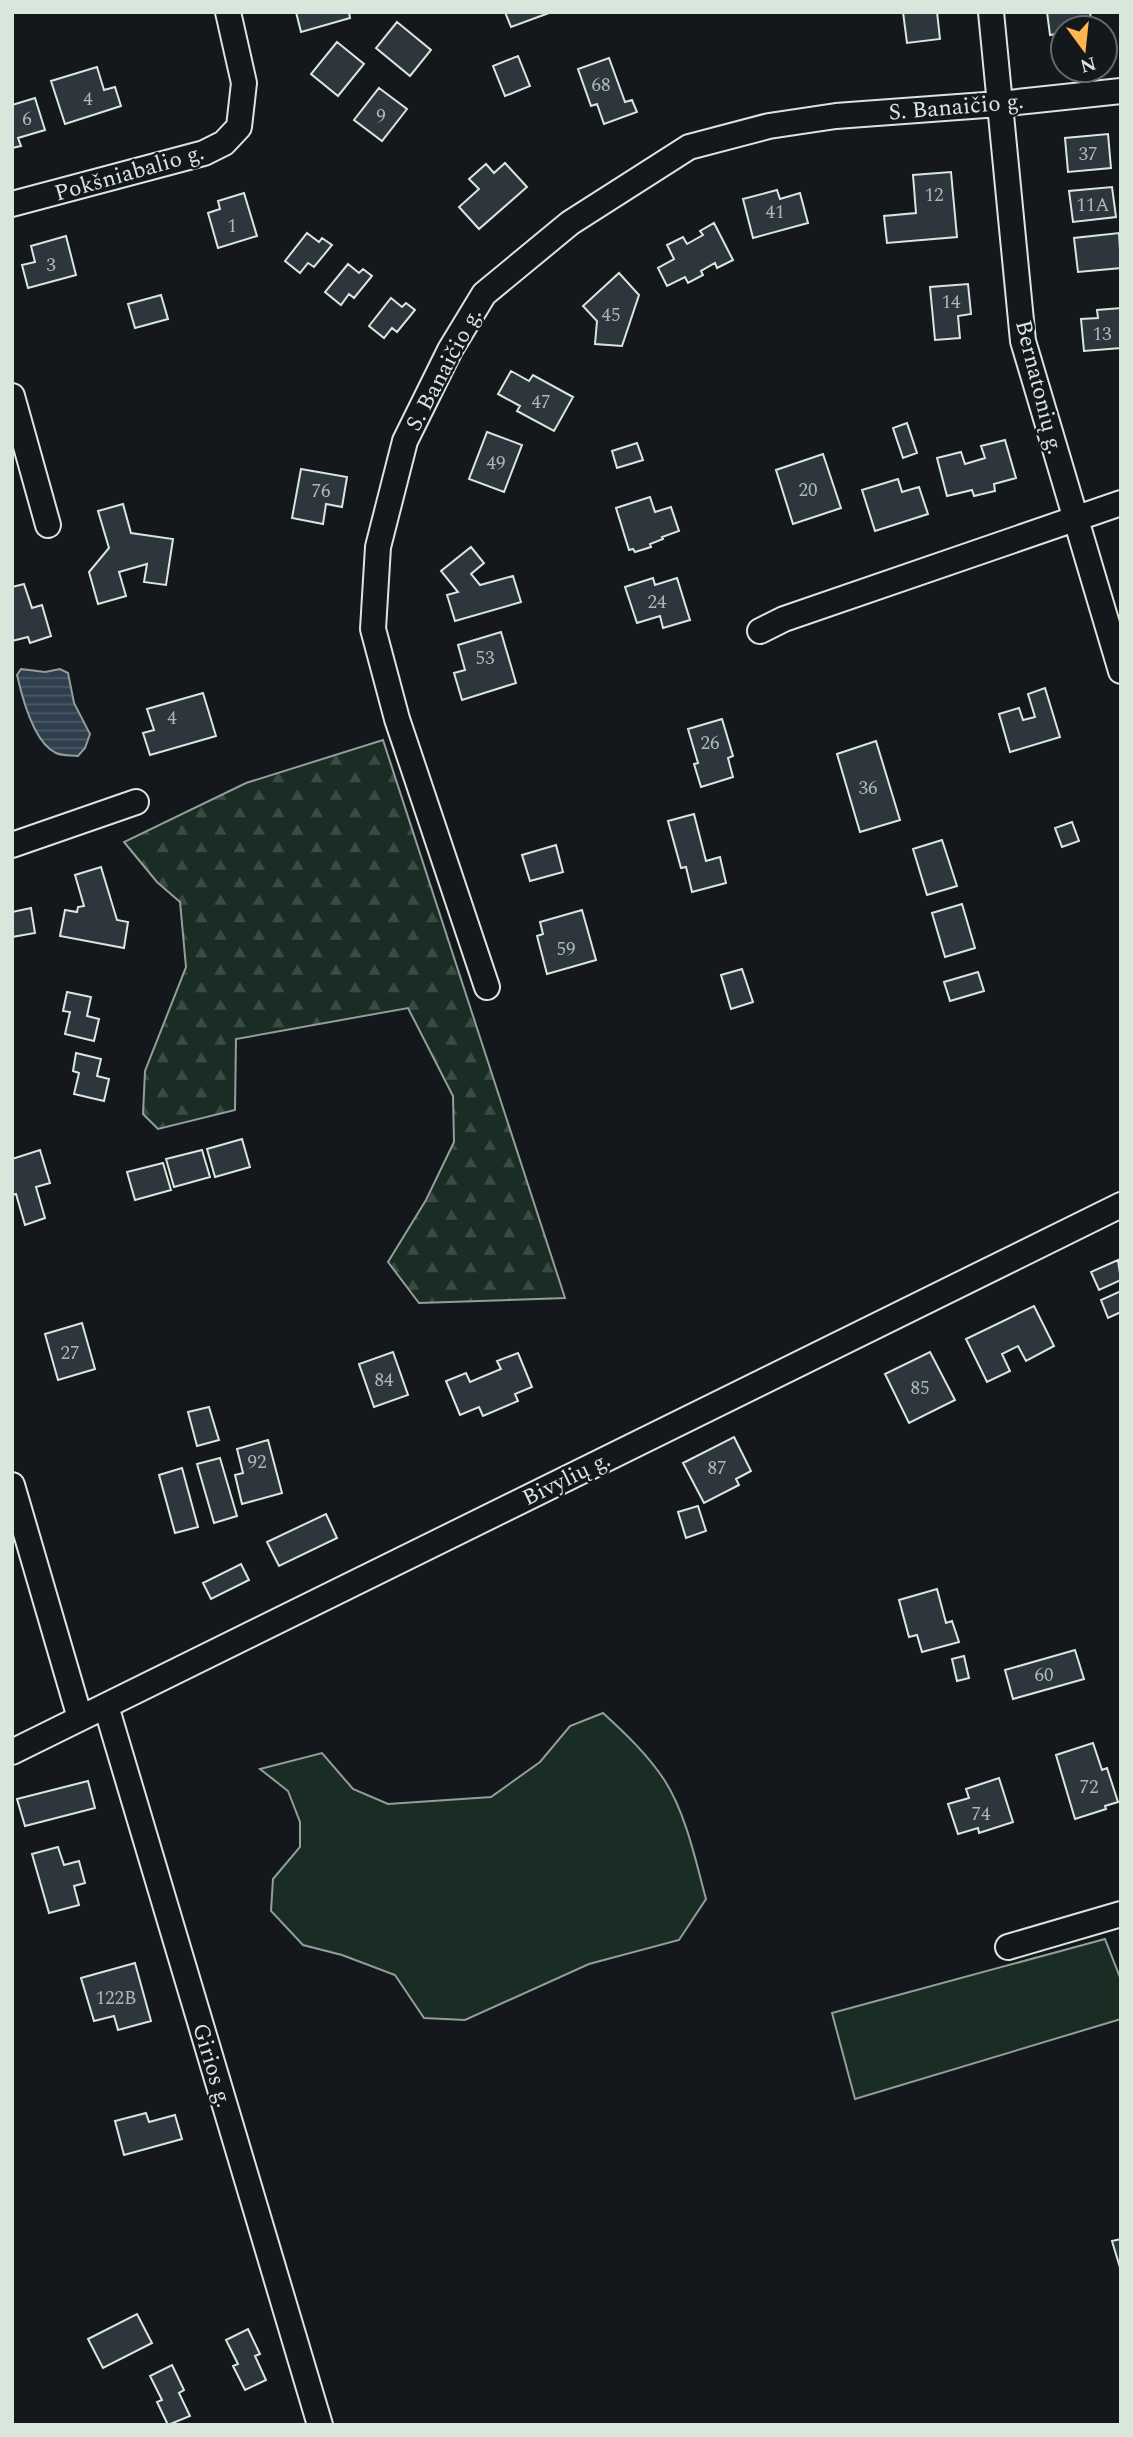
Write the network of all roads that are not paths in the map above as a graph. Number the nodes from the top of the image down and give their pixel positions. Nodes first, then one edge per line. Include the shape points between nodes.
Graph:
1 (228, 12) edge
2 (991, 12) edge
3 (1121, 91) edge
4 (999, 104) junction
5 (12, 204) edge
6 (12, 396) edge
7 (1121, 503) edge
8 (1076, 518) junction
9 (48, 525) dead end
10 (760, 631) dead end
11 (1121, 671) edge
12 (136, 802) dead end
13 (12, 845) edge
14 (487, 986) dead end
15 (1121, 1205) edge
16 (12, 1485) edge
17 (106, 1706) junction
18 (80, 1718) junction
19 (12, 1752) edge
20 (1121, 1914) edge
21 (1008, 1947) dead end
22 (320, 2425) edge

1 - 5 street, Pokšniabalio g. via 244,83 239,127 224,143 204,153
2 - 4 street, Bernatonių g.
3 - 4 street, S. Banaičio g.
4 - 8 street, Bernatonių g. via 1023,341
4 - 14 street, S. Banaičio g. via 835,116 689,147 570,223 484,294 450,350 405,441 379,547 373,629 397,719
6 - 9 street
7 - 8 street
8 - 10 street
8 - 11 street, Bernatonių g.
12 - 13 street
15 - 17 street, Bivylių g.
16 - 18 street
17 - 18 street, Bivylių g.
17 - 22 street, Girios g.
18 - 19 street, Bivylių g.
20 - 21 street

